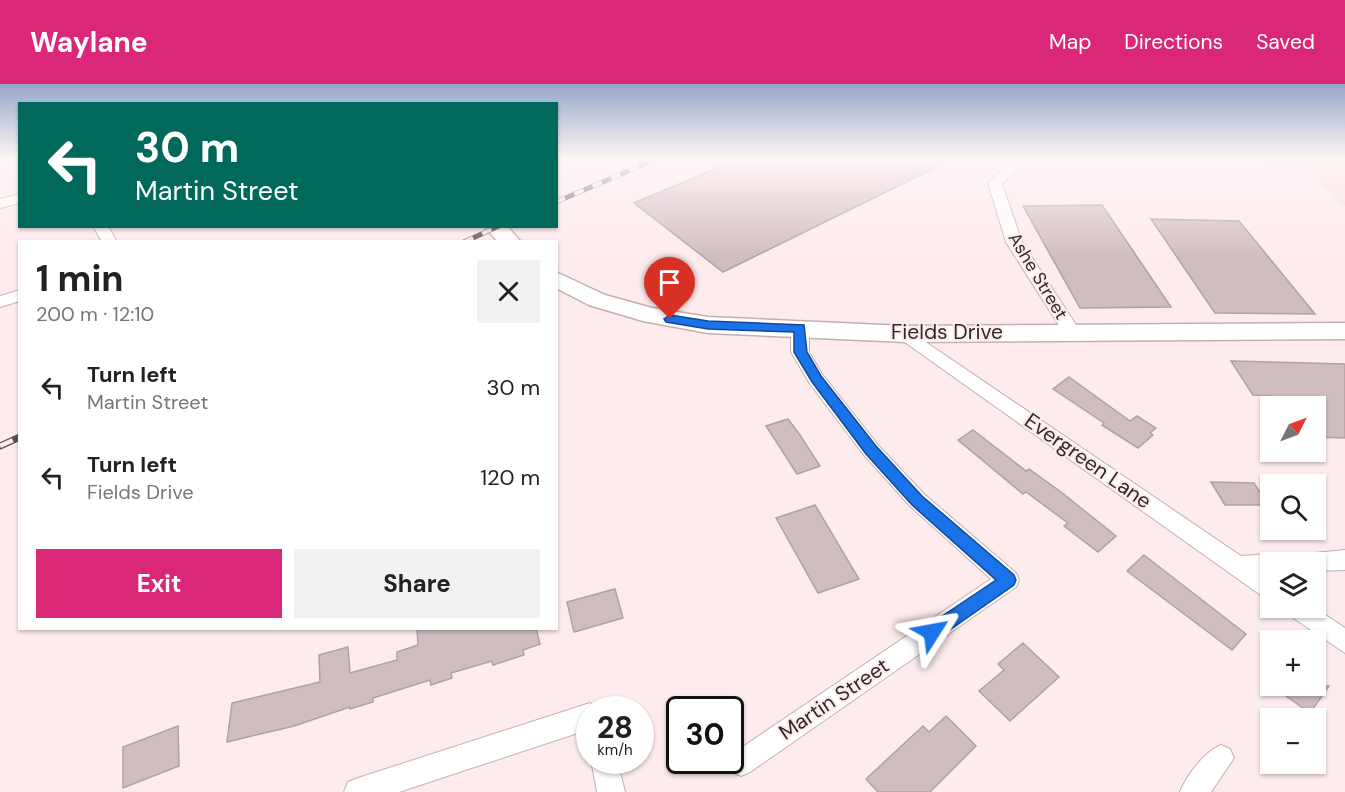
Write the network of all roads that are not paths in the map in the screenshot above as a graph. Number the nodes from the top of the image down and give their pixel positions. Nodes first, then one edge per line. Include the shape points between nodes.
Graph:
1 (998, 193) edge
2 (18, 199) edge
3 (0, 204) edge
4 (496, 228) edge
5 (509, 240) edge
6 (558, 280) edge
7 (18, 296) edge
8 (0, 302) edge
9 (800, 328) junction
10 (1345, 331) edge
11 (1071, 332) junction
12 (905, 334) junction
13 (1345, 560) edge
14 (1326, 561) edge
15 (1260, 565) edge
16 (1240, 566) junction
17 (1260, 581) edge
18 (1311, 618) edge
19 (1345, 642) edge
20 (576, 721) edge
21 (1221, 758) dead end
22 (744, 761) edge
23 (607, 774) edge
24 (358, 792) edge
25 (611, 792) edge
26 (1194, 792) edge

1 - 11 street, Ashe Street via 1014,242
2 - 3 street
4 - 5 street
6 - 9 street, Fields Drive via 597,300 651,316 708,325
7 - 8 street
9 - 12 street, Fields Drive
9 - 22 street, Martin Street via 801,352 816,379 871,450 917,500 1008,580
10 - 11 street, Fields Drive
11 - 12 street, Fields Drive
12 - 16 street, Evergreen Lane
13 - 14 street
15 - 16 street
16 - 17 street, Evergreen Lane
18 - 19 street
20 - 24 street
21 - 26 street
23 - 25 street

